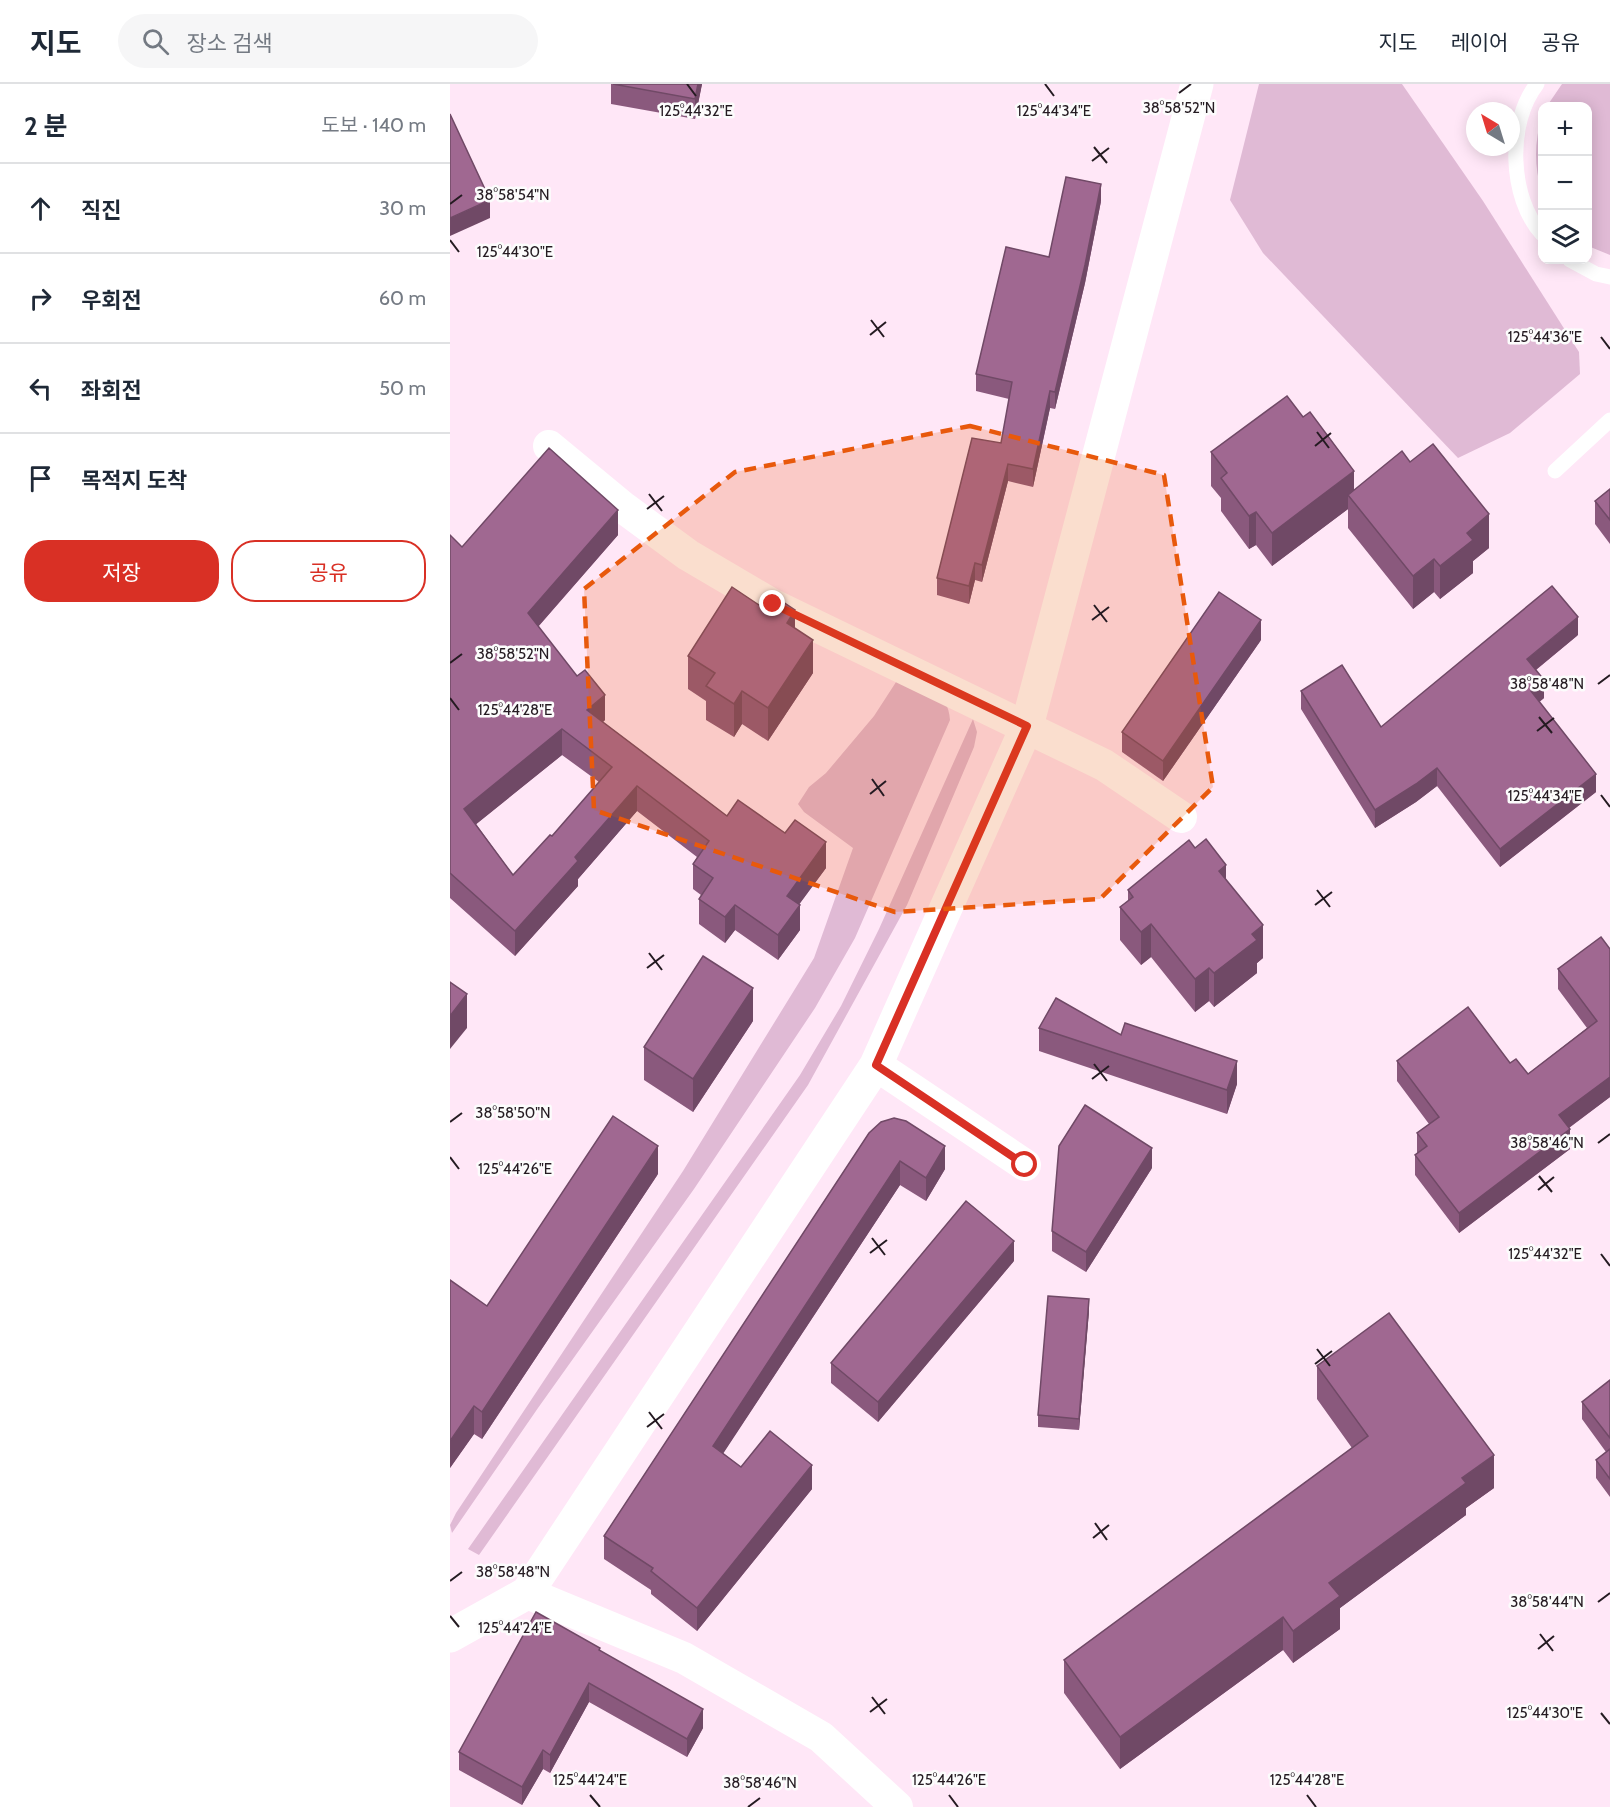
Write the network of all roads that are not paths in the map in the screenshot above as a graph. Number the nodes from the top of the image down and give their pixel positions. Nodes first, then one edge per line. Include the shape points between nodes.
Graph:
1 (1197, 84) edge
2 (1537, 84) edge
3 (1538, 229) edge
4 (1577, 264) edge
5 (1610, 277) edge
6 (1610, 420) edge
7 (549, 446) edge
8 (1554, 471) dead end
9 (1027, 726) junction
10 (1181, 817) dead end
11 (876, 1065) junction
12 (1025, 1165) dead end
13 (527, 1593) junction
14 (450, 1636) edge
15 (897, 1807) edge

1 - 9 street
2 - 3 lane via 1518,123 1514,159 1521,195
4 - 5 lane
6 - 8 lane
7 - 9 street via 688,555 773,604
9 - 10 street via 1104,765
9 - 11 street
11 - 12 street
11 - 13 street
13 - 14 street
13 - 15 street via 704,1669 821,1737

